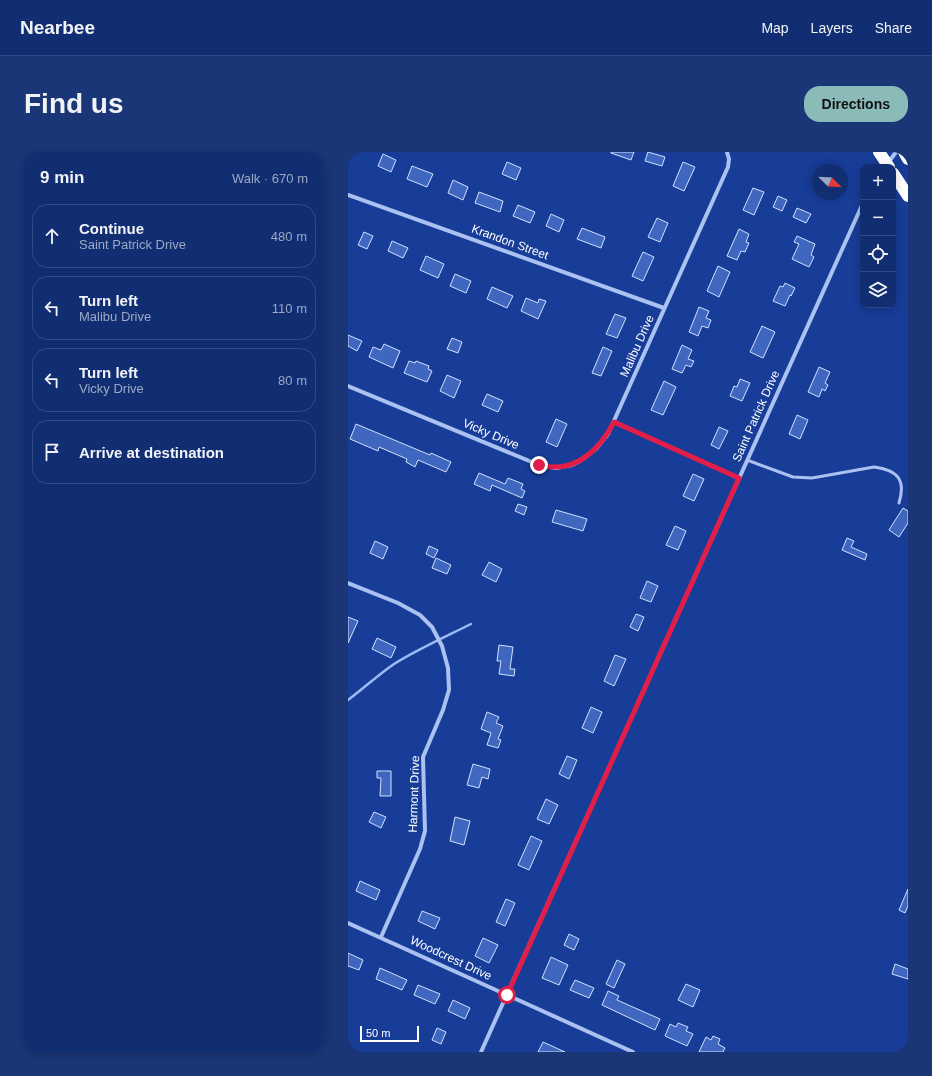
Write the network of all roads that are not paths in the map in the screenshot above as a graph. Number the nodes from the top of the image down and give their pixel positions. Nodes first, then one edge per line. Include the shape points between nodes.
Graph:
1 (727, 152) edge
2 (879, 152) edge
3 (896, 152) edge
4 (904, 152) edge
5 (908, 159) edge
6 (886, 164) edge
7 (891, 164) edge
8 (896, 178) edge
9 (348, 194) edge
10 (908, 196) edge
11 (860, 210) edge
12 (664, 308) junction
13 (348, 386) edge
14 (614, 422) junction
15 (747, 460) junction
16 (739, 478) junction
17 (899, 504) dead end
18 (348, 583) edge
19 (348, 923) edge
20 (381, 937) junction
21 (507, 995) junction
22 (481, 1052) edge
23 (633, 1052) edge

1 - 12 street, Malibu Drive via 728,167
2 - 6 highway
3 - 7 street
4 - 5 highway
8 - 10 highway
9 - 12 street, Krandon Street
11 - 15 street, Saint Patrick Drive
12 - 14 street, Malibu Drive
13 - 14 street, Vicky Drive via 547,467 563,467 580,461 602,442
14 - 16 street
15 - 16 street, Saint Patrick Drive
15 - 17 lane via 793,477 812,478 874,467 884,468 899,478 903,486
16 - 21 street, Saint Patrick Drive
18 - 20 street, Harmont Drive via 420,615 432,627 442,646 448,668 448,690 443,710 423,757 425,832
19 - 20 street, Woodcrest Drive
20 - 21 street, Woodcrest Drive
21 - 22 street, Saint Patrick Drive
21 - 23 street, Woodcrest Drive

